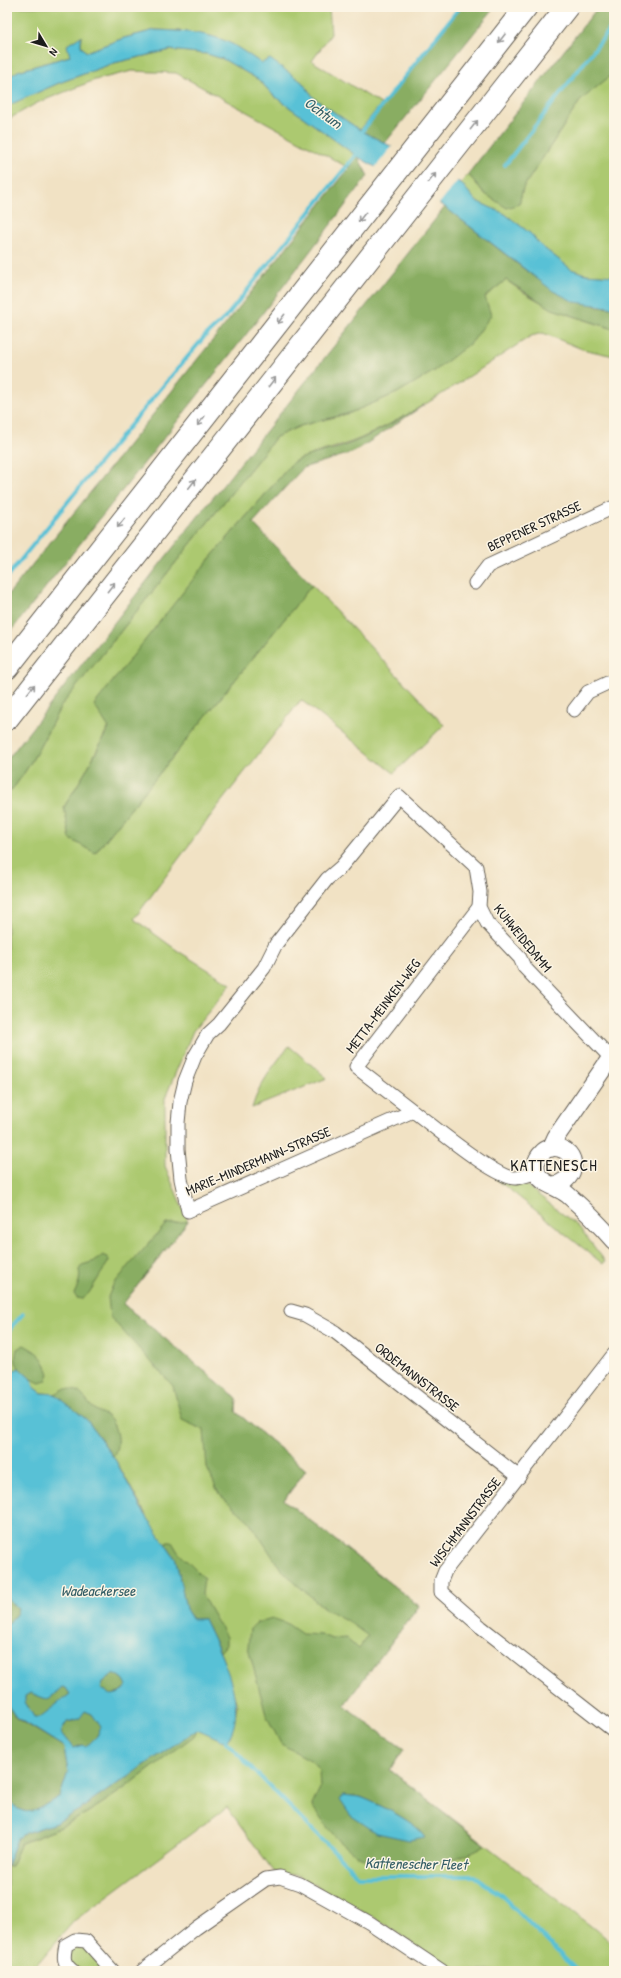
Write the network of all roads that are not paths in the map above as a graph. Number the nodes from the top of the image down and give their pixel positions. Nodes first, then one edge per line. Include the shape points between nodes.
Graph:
1 (526, 7) edge
2 (567, 7) edge
3 (614, 507) edge
4 (475, 583) dead end
5 (7, 668) edge
6 (614, 680) edge
7 (574, 710) dead end
8 (7, 720) edge
9 (399, 796) joint
10 (479, 907) junction
11 (612, 1055) edge
12 (413, 1110) junction
13 (559, 1150) junction
14 (537, 1173) junction
15 (570, 1176) junction
16 (552, 1185) junction
17 (609, 1235) edge
18 (291, 1311) dead end
19 (614, 1354) edge
20 (519, 1477) junction
21 (614, 1731) edge
22 (73, 1971) edge
23 (113, 1971) edge
24 (142, 1971) edge
25 (442, 1971) edge

1 -> 5 highway
8 -> 2 highway
3 - 4 street, BEPPENER STRASSE via 488,566
6 - 7 street via 588,692
9 - 10 street, KUHWEIDEDAMM via 476,867 480,892
9 - 12 street, MARIE-MINDERMANN-STRASSE via 341,866 327,879 276,944 264,968 208,1034 195,1056 185,1081 178,1123 181,1179 188,1210
10 - 11 street, KUHWEIDEDAMM via 487,923 520,958 524,967
10 - 12 street, METTA-MEINKEN-WEG via 356,1068
11 - 13 street via 593,1083 568,1142
12 - 14 street via 473,1156 506,1176 516,1178
13 - 14 street via 545,1150 538,1156
13 - 15 street via 571,1157 573,1166
14 - 16 street via 541,1179
15 - 16 street via 564,1182
15 - 17 street
16 - 17 street via 568,1195
18 - 20 street, ORDEMANNSTRASSE via 305,1315 335,1332
19 - 20 street, WISCHMANNSTRASSE
20 - 21 street, WISCHMANNSTRASSE via 446,1571 441,1581 440,1592
22 - 23 street via 65,1965 63,1956 66,1946 75,1940 86,1941
24 - 25 street via 196,1928 266,1879 280,1877 300,1884 370,1923

